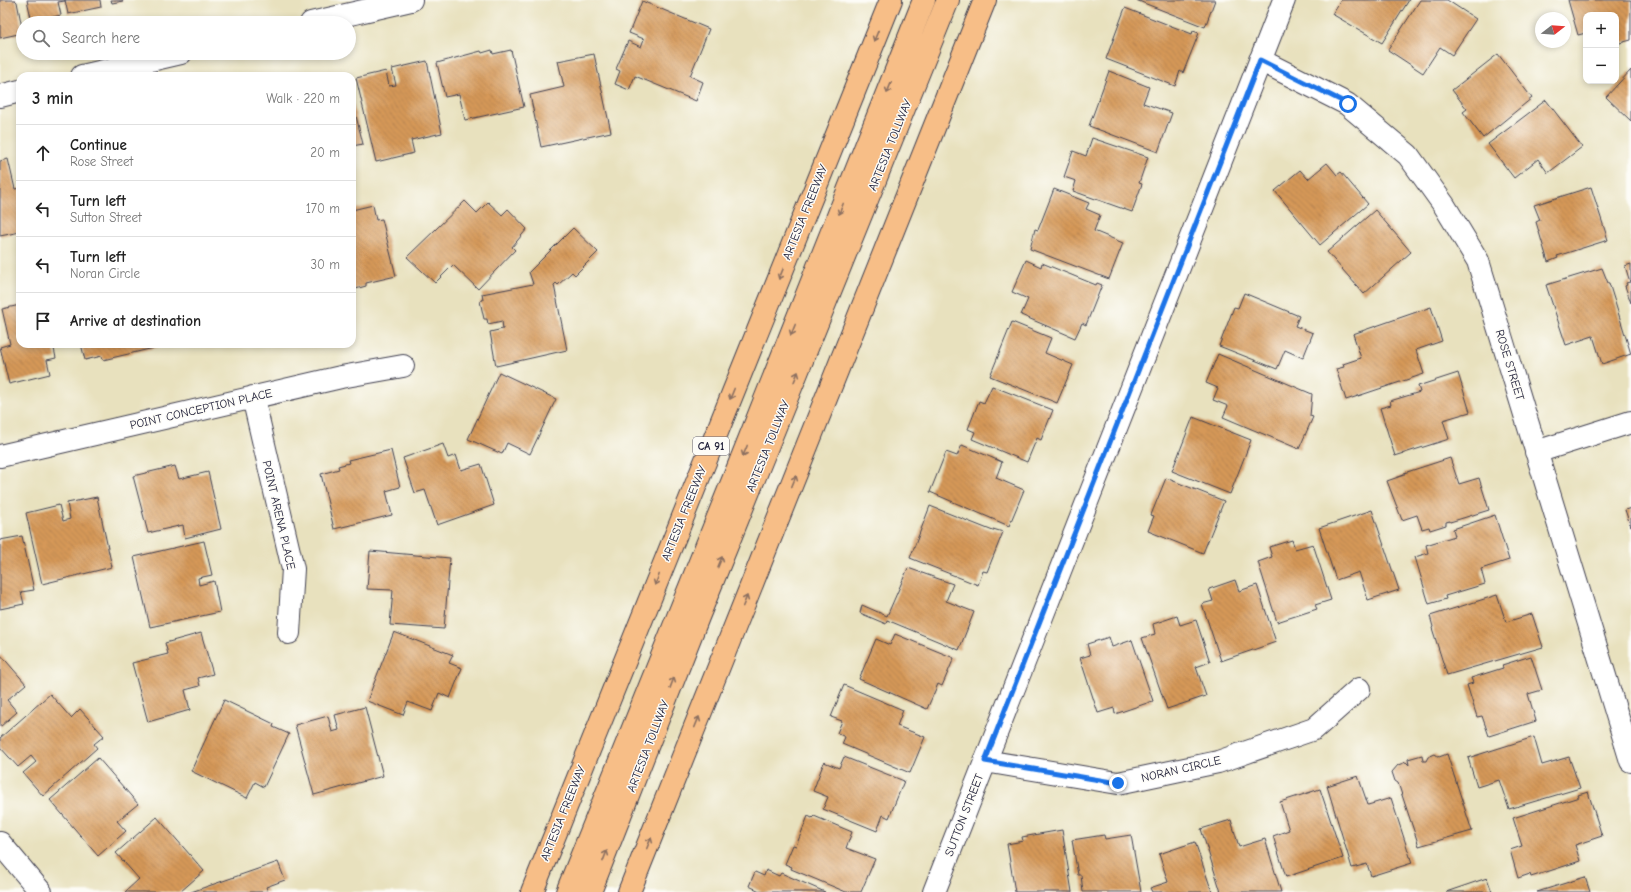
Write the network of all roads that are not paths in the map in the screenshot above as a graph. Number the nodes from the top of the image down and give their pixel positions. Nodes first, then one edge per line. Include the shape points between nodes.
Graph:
1 (411, 0) edge
2 (891, 0) edge
3 (924, 0) edge
4 (948, 0) edge
5 (985, 0) edge
6 (1284, 0) edge
7 (341, 16) edge
8 (152, 60) edge
9 (1260, 60) junction
10 (99, 72) edge
11 (16, 92) edge
12 (0, 96) edge
13 (403, 366) dead end
14 (252, 398) junction
15 (1631, 422) edge
16 (1536, 452) junction
17 (0, 456) edge
18 (289, 633) dead end
19 (1359, 690) dead end
20 (985, 761) junction
21 (1631, 761) edge
22 (0, 843) edge
23 (41, 892) edge
24 (532, 892) edge
25 (567, 892) edge
26 (590, 892) edge
27 (629, 892) edge
28 (934, 892) edge

1 - 7 street
2 -> 24 highway, ARTESIA FREEWAY / CA 91
3 -> 25 highway, ARTESIA TOLLWAY
26 -> 4 highway, ARTESIA TOLLWAY via 698,617
27 -> 5 highway
6 - 9 street, SUTTON STREET
8 - 10 street
9 - 16 street, ROSE STREET via 1348,104 1408,155 1444,205 1478,261
9 - 20 street, SUTTON STREET
11 - 12 street
13 - 14 street, POINT CONCEPTION PLACE via 341,377
14 - 17 street, POINT CONCEPTION PLACE
14 - 18 street, POINT ARENA PLACE via 293,569
15 - 16 street
16 - 21 street, ROSE STREET
19 - 20 street, NORAN CIRCLE via 1314,730 1218,762 1118,783
20 - 28 street, SUTTON STREET
22 - 23 street

